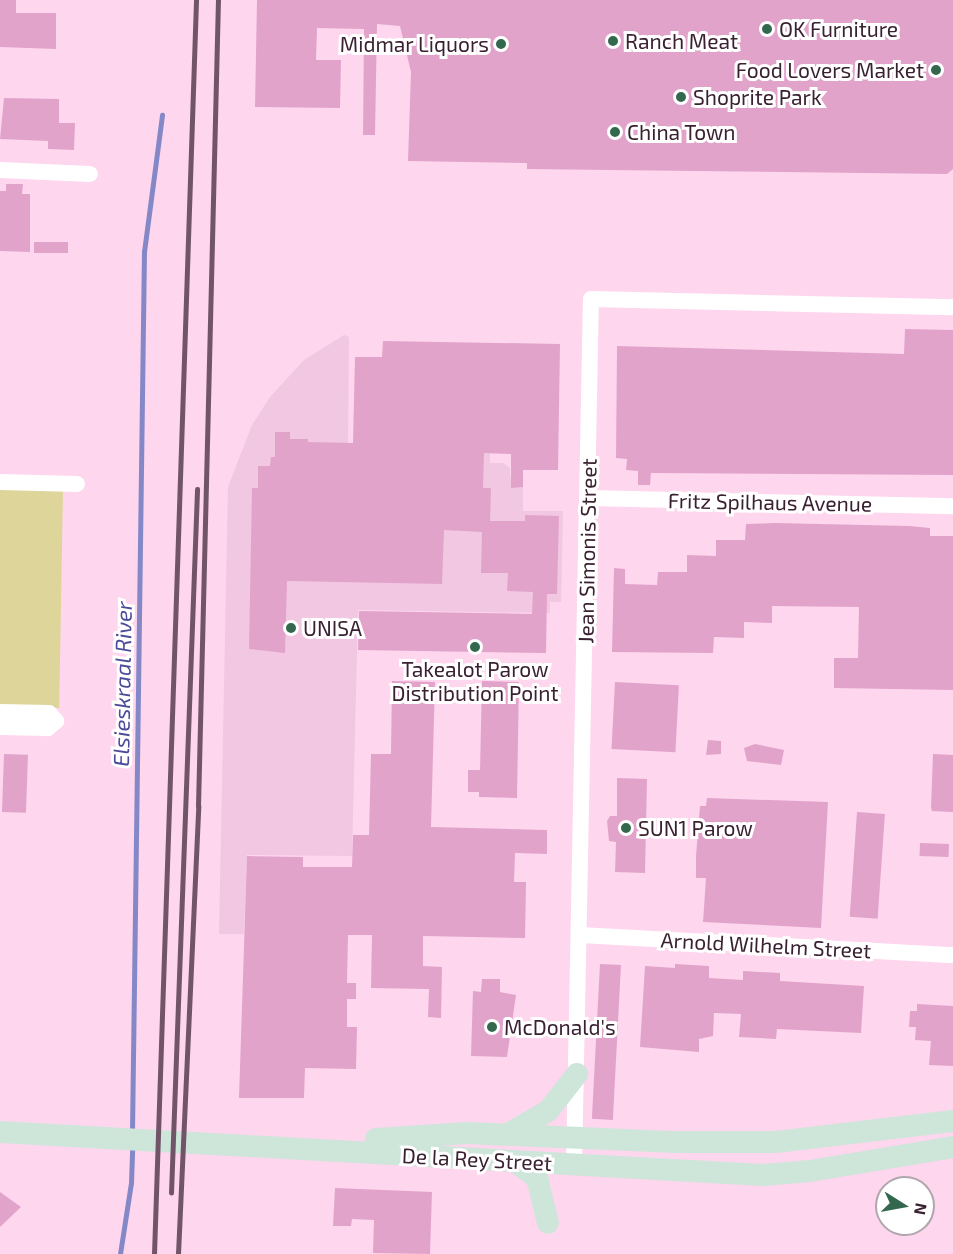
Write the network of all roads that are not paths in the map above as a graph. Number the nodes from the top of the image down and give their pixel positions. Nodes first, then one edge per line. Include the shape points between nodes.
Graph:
1 (0, 170) edge
2 (90, 174) dead end
3 (953, 307) edge
4 (0, 482) edge
5 (77, 484) dead end
6 (587, 498) junction
7 (953, 506) edge
8 (0, 712) edge
9 (0, 727) edge
10 (580, 935) junction
11 (953, 955) edge
12 (577, 1074) junction
13 (0, 1118) edge
14 (953, 1120) edge
15 (109, 1131) junction
16 (0, 1132) edge
17 (508, 1134) junction
18 (575, 1138) junction
19 (676, 1142) junction
20 (953, 1147) edge
21 (514, 1161) junction
22 (861, 1164) junction
23 (574, 1165) junction
24 (548, 1222) dead end

1 - 2 street
3 - 6 street, Jean Simonis Street via 591,299
4 - 5 street
6 - 7 street, Fritz Spilhaus Avenue
6 - 10 street, Jean Simonis Street
8 - 9 street via 49,713 56,721 48,728
10 - 11 street, Arnold Wilhelm Street
10 - 12 street, Jean Simonis Street
12 - 17 main road via 548,1111
12 - 18 street, Jean Simonis Street
13 - 15 main road, De la Rey Street
14 - 19 main road, De la Rey Street via 776,1142
15 - 16 main road, De la Rey Street
15 - 17 main road, De la Rey Street via 398,1140 467,1133
15 - 21 main road, De la Rey Street
17 - 18 main road, De la Rey Street
18 - 19 main road, De la Rey Street
18 - 23 street, Jean Simonis Street
19 - 22 main road via 713,1153 750,1156 841,1150
20 - 22 main road, De la Rey Street
21 - 23 main road, De la Rey Street
21 - 24 main road via 537,1178
22 - 23 main road, De la Rey Street via 763,1175

